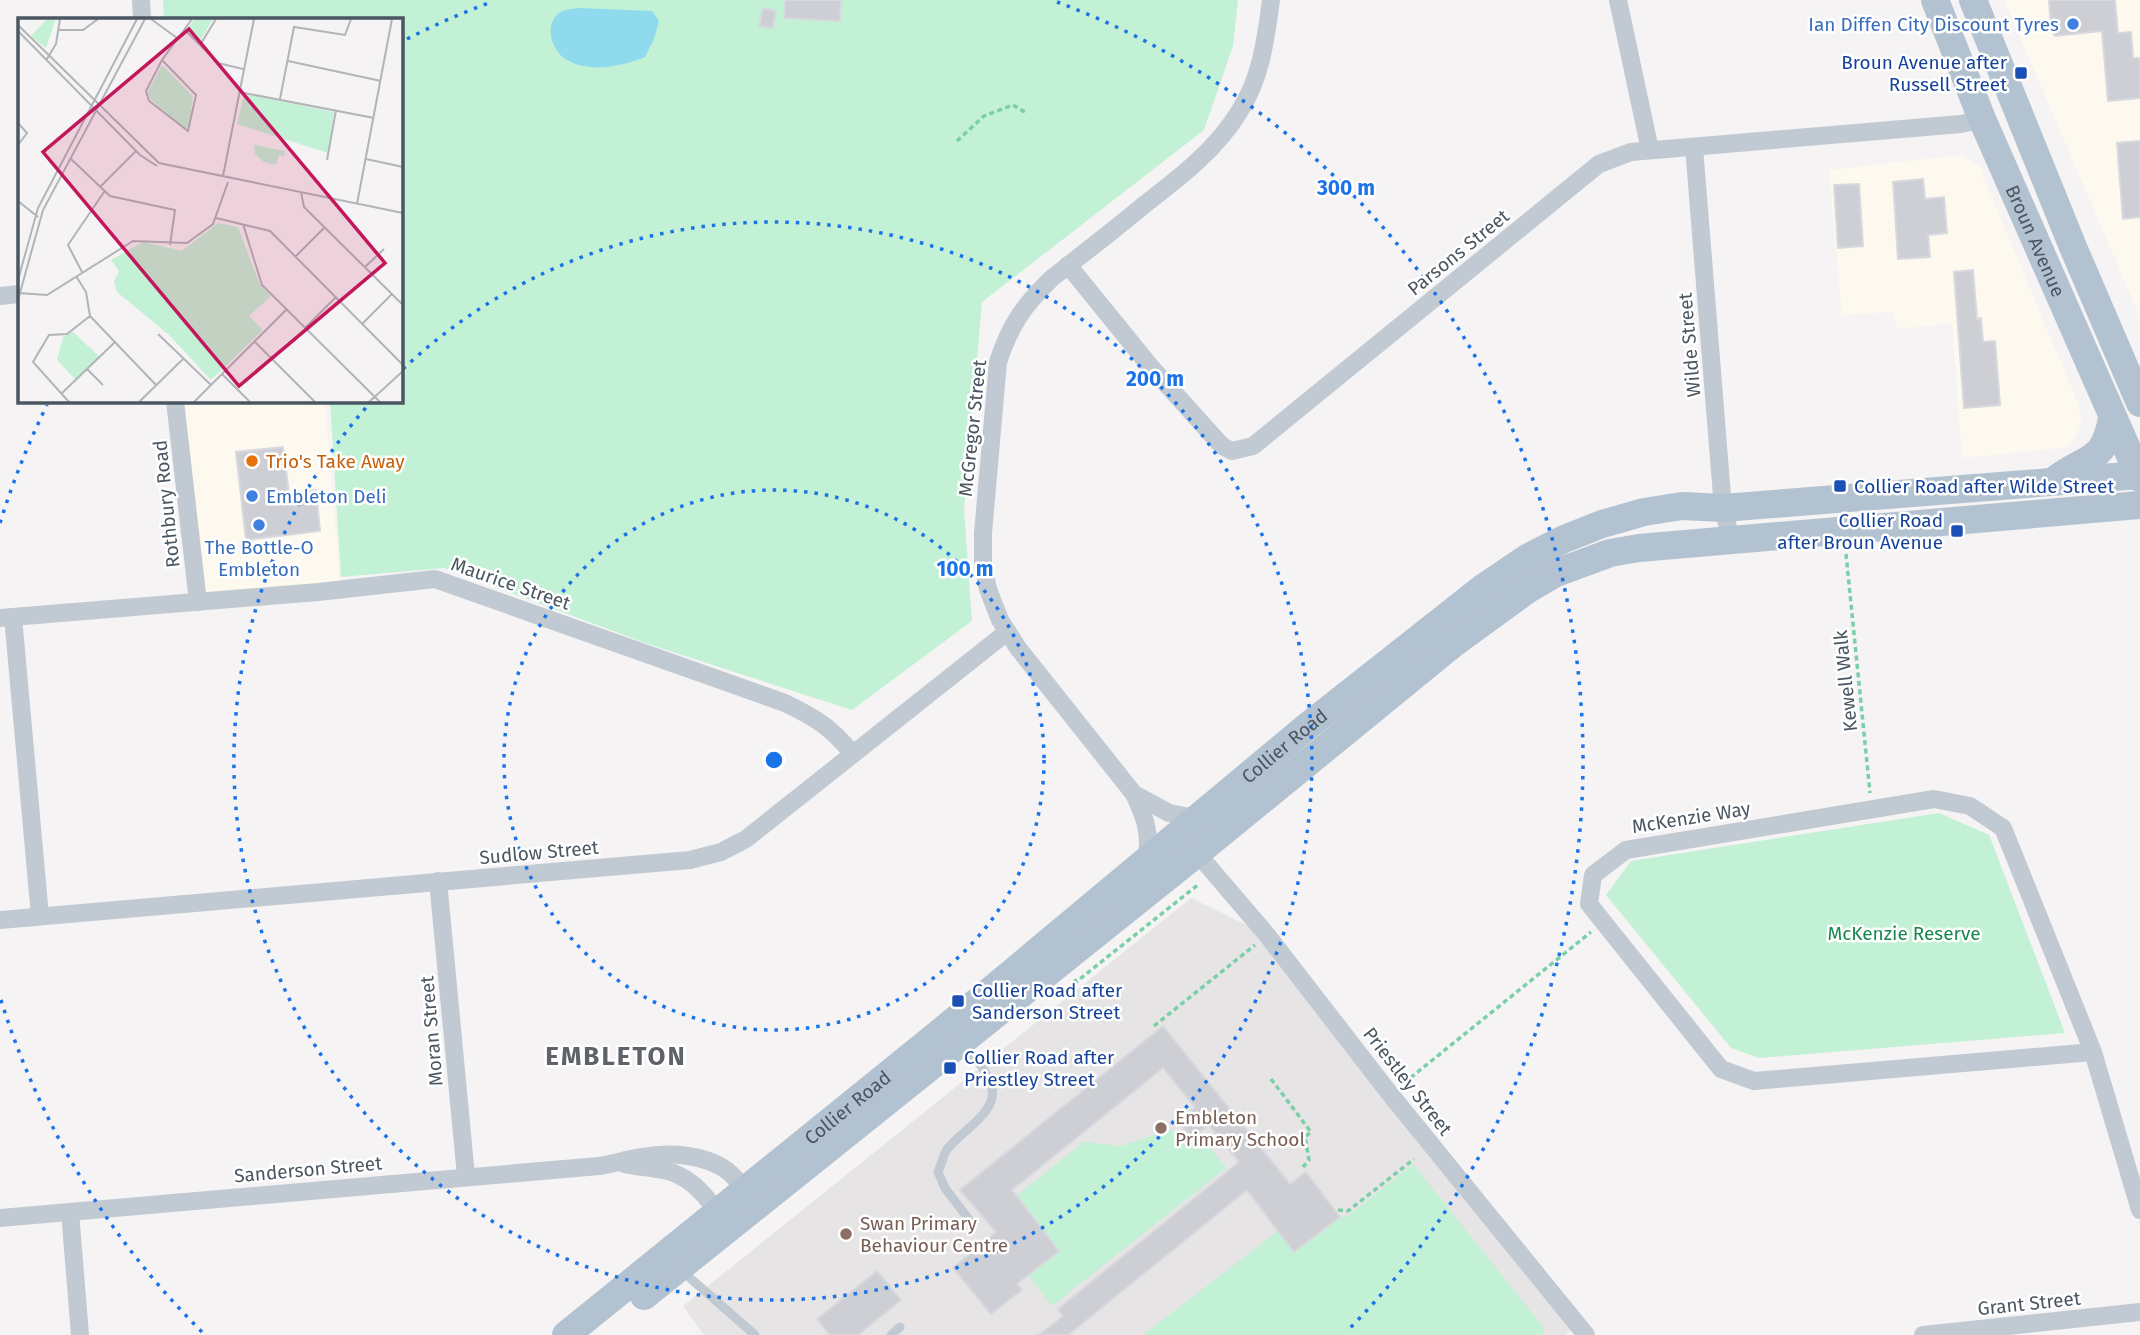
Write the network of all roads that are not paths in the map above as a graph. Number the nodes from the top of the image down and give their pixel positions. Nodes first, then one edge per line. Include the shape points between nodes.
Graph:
1 (141, 0) edge
2 (1271, 0) edge
3 (1618, 0) edge
4 (1935, 0) edge
5 (1973, 0) edge
6 (142, 18) edge
7 (1982, 119) junction
8 (1694, 147) junction
9 (1650, 150) junction
10 (1068, 265) junction
11 (18, 294) edge
12 (0, 296) edge
13 (2119, 354) junction
14 (2140, 383) edge
15 (175, 402) edge
16 (2140, 402) edge
17 (2112, 418) junction
18 (2140, 476) edge
19 (2051, 482) junction
20 (2140, 505) edge
21 (1723, 508) junction
22 (1731, 539) junction
23 (198, 602) junction
24 (6, 617) edge
25 (1007, 632) junction
26 (852, 753) junction
27 (1134, 794) junction
28 (1196, 818) junction
29 (1197, 853) junction
30 (1147, 859) junction
31 (438, 881) junction
32 (40, 916) junction
33 (0, 920) edge
34 (955, 1033) junction
35 (2094, 1052) junction
36 (620, 1163) junction
37 (466, 1176) junction
38 (751, 1198) junction
39 (2140, 1210) edge
40 (70, 1212) junction
41 (0, 1217) edge
42 (724, 1220) junction
43 (974, 1225) dead end
44 (681, 1267) junction
45 (2140, 1312) edge
46 (900, 1327) dead end
47 (2005, 1331) edge
48 (1577, 1332) edge
49 (80, 1335) edge
50 (566, 1335) edge
51 (595, 1335) edge
52 (755, 1335) edge
53 (891, 1335) edge
54 (1923, 1335) edge

1 - 6 street
2 - 10 street, McGregor Street via 1264,51 1254,80 1220,139 1182,176
3 - 9 street
4 - 7 main road, Broun Avenue
5 - 13 main road, Broun Avenue
7 - 8 street, Parsons Street
7 - 17 main road, Broun Avenue
8 - 9 street, Parsons Street
8 - 21 street, Wilde Street
9 - 10 street, Parsons Street via 1599,164 1253,446 1232,451 1222,446 1150,366
10 - 25 street, McGregor Street via 1018,316 998,362 984,564 988,589
11 - 12 street
13 - 14 main road
13 - 16 main road, Broun Avenue
15 - 23 street, Rothbury Road
17 - 18 main road, Broun Avenue
17 - 19 main road via 2101,452
18 - 19 main road, Collier Road
19 - 21 main road, Collier Road
20 - 22 main road, Collier Road
21 - 22 street, Wilde Street
21 - 28 main road, Collier Road via 1682,506 1644,512 1564,538 1527,558 1430,628
22 - 29 main road, Collier Road via 1620,551 1581,562 1527,590 1453,644
23 - 24 street, Maurice Street
23 - 26 street, Maurice Street via 435,579 785,703 830,728
24 - 32 street
25 - 26 street, Sudlow Street
25 - 27 street, McGregor Street
26 - 31 street, Sudlow Street via 747,839 721,852 690,860
27 - 28 street, McGregor Street via 1178,816
27 - 30 street, McGregor Street via 1149,834
28 - 30 main road, Collier Road
29 - 34 main road, Collier Road
29 - 48 street, Priestley Street via 1267,935
30 - 34 main road, Collier Road
31 - 32 street, Sudlow Street
31 - 37 street, Moran Street
32 - 33 street, Sudlow Street
34 - 38 main road, Collier Road
34 - 43 lane via 993,1088 991,1101 947,1150 938,1172
35 - 35 street, McKenzie Way via 2003,828 1970,806 1934,799 1626,850 1592,875 1589,904 1721,1069 1754,1081
35 - 39 street, McKenzie Way
36 - 37 street, Sanderson Street
36 - 38 street, Sanderson Street via 642,1157 692,1157 729,1172
36 - 42 street, Sanderson Street via 686,1177
37 - 40 street, Sanderson Street
38 - 42 main road, Collier Road
40 - 41 street, Sanderson Street
40 - 49 street
42 - 44 main road, Collier Road
42 - 50 main road, Collier Road
44 - 51 main road, Collier Road
44 - 52 lane
45 - 47 street, Grant Street
46 - 53 lane
47 - 54 street, Grant Street

